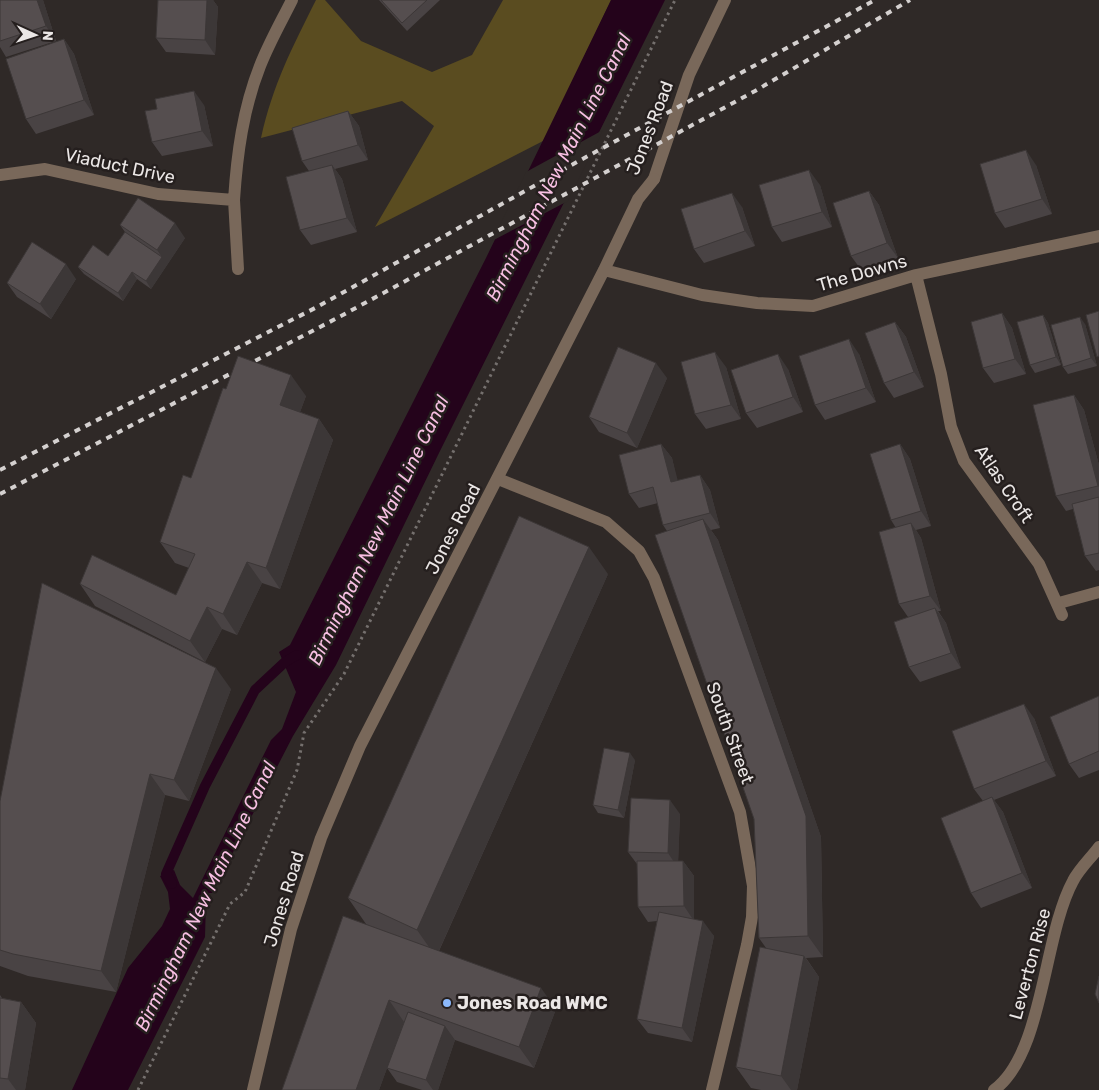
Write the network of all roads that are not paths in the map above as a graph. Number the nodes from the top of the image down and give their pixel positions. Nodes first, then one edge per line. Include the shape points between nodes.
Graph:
1 (292, 0) edge
2 (725, 0) edge
3 (0, 176) edge
4 (234, 200) junction
5 (1099, 236) edge
6 (238, 269) dead end
7 (604, 270) junction
8 (916, 275) junction
9 (498, 479) junction
10 (1099, 592) edge
11 (1099, 847) edge
12 (254, 1090) edge
13 (712, 1090) edge
14 (994, 1090) edge

1 - 4 street via 260,66 245,115
2 - 7 street, Jones Road via 689,75 654,179 638,199
3 - 4 street, Viaduct Drive via 45,169 158,194
4 - 6 street
5 - 8 street, The Downs
7 - 8 street, The Downs via 702,294 757,303 814,306
7 - 9 street, Jones Road
8 - 10 street, Atlas Croft via 952,426 964,461 1039,564 1060,609
9 - 12 street, Jones Road via 360,746 321,838 291,929
9 - 13 street, South Street via 606,522 639,551 654,578 740,812 753,886 752,917
11 - 14 street, Leverton Rise via 1073,880 1054,932 1028,1039 1005,1082

